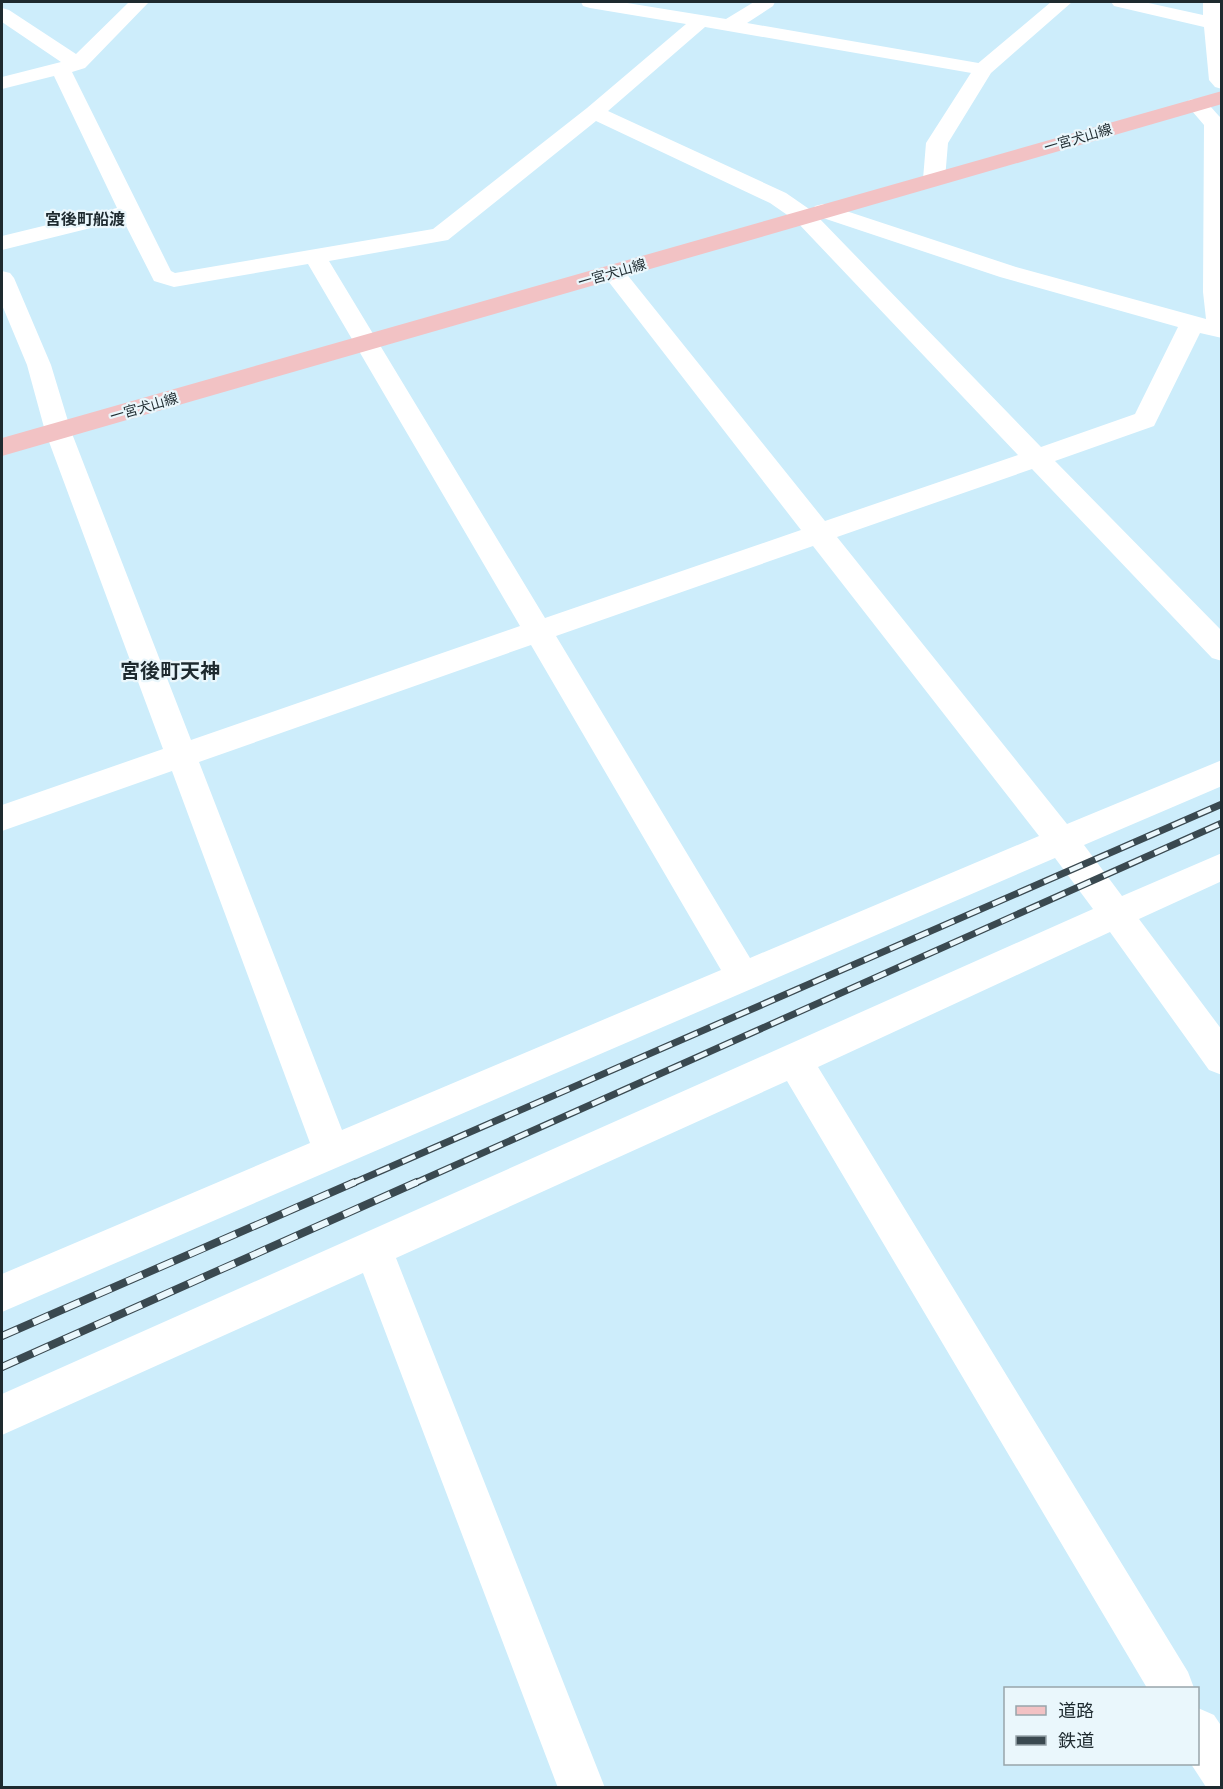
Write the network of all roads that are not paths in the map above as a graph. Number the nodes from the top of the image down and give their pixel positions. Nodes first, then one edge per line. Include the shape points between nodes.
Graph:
1 (139, 2) edge
2 (590, 2) edge
3 (1121, 2) edge
4 (1212, 2) edge
5 (761, 3) edge
6 (1056, 3) edge
7 (2, 14) edge
8 (701, 21) junction
9 (1213, 22) junction
10 (729, 26) junction
11 (70, 67) junction
12 (983, 69) junction
13 (2, 83) edge
14 (1221, 83) edge
15 (1221, 97) edge
16 (1196, 104) junction
17 (594, 112) junction
18 (934, 178) junction
19 (131, 211) junction
20 (813, 214) junction
21 (2, 243) edge
22 (315, 256) junction
23 (613, 272) junction
24 (2, 278) edge
25 (1192, 323) junction
26 (1220, 331) edge
27 (366, 343) junction
28 (58, 431) junction
29 (2, 447) edge
30 (1038, 458) junction
31 (818, 533) junction
32 (538, 632) junction
33 (1221, 650) edge
34 (181, 756) junction
35 (1221, 772) edge
36 (2, 818) edge
37 (1061, 841) junction
38 (1221, 866) edge
39 (1118, 914) junction
40 (743, 977) junction
41 (1221, 1059) edge
42 (794, 1061) junction
43 (332, 1153) junction
44 (373, 1249) junction
45 (2, 1293) edge
46 (2, 1415) edge
47 (1171, 1687) edge
48 (1199, 1734) edge
49 (1221, 1770) edge
50 (582, 1788) edge

1 - 11 street
2 - 8 street
3 - 9 street
4 - 9 street
5 - 10 street
6 - 12 street
7 - 11 street
8 - 10 street
8 - 17 street
9 - 14 street
10 - 12 street
11 - 13 street
11 - 19 street
12 - 18 street via 937,142
15 - 16 main road, 一宮犬山線
16 - 18 main road, 一宮犬山線
16 - 26 street via 1215,124 1215,292
17 - 20 street
17 - 22 street via 440,235
18 - 20 main road, 一宮犬山線
19 - 21 street
19 - 22 street via 162,276 174,280
20 - 23 main road, 一宮犬山線
20 - 25 street
20 - 30 street
22 - 27 street
23 - 27 main road, 一宮犬山線
23 - 31 street
24 - 28 street via 39,365
25 - 26 street
25 - 30 street via 1145,420
27 - 28 main road, 一宮犬山線
27 - 32 street
28 - 29 main road, 一宮犬山線
28 - 34 street
30 - 31 street
30 - 33 street
31 - 32 street
31 - 37 street
32 - 34 street
32 - 40 street
34 - 36 street
34 - 43 street
35 - 37 street
37 - 39 street
37 - 40 street
38 - 39 street
39 - 41 street
39 - 42 street
40 - 43 street
42 - 44 street
42 - 47 street
43 - 45 street
44 - 46 street
44 - 50 street
48 - 49 street

